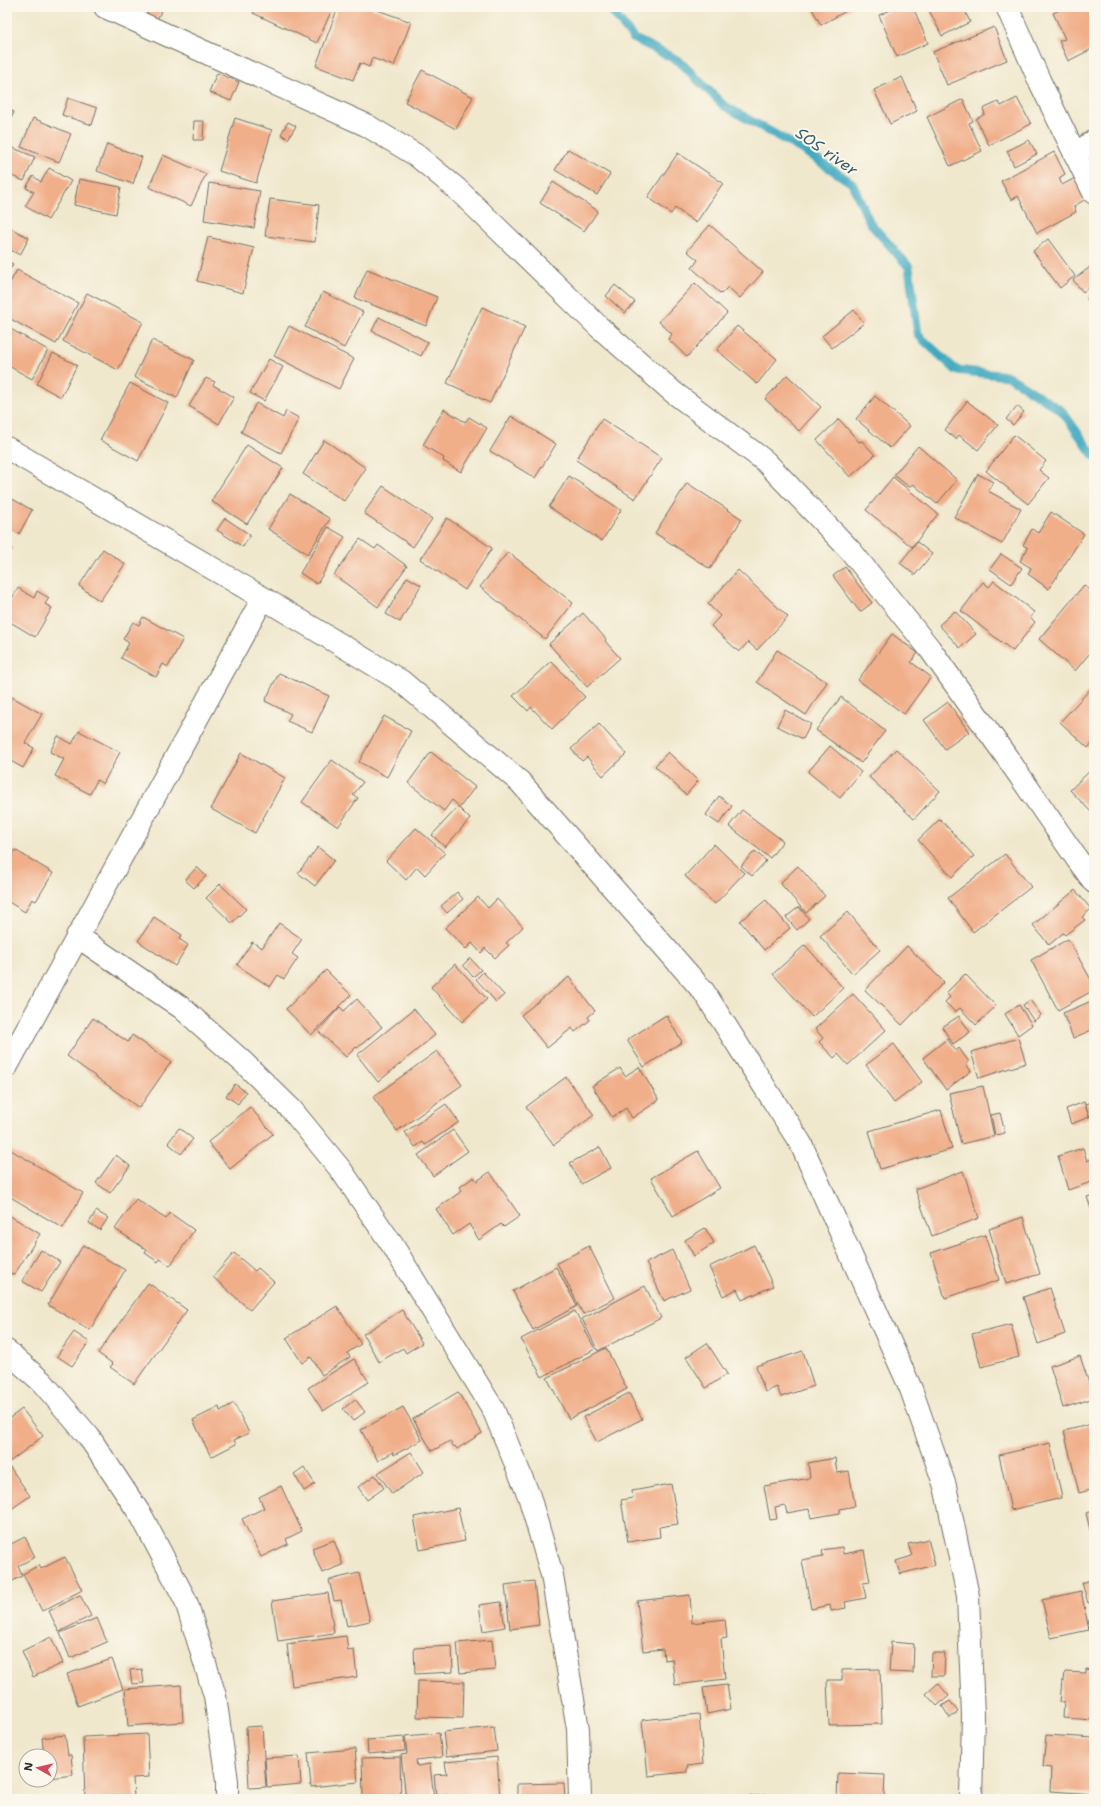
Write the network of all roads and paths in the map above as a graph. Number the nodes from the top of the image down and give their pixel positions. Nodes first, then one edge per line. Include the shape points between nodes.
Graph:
1 (105, 7) edge
2 (1007, 7) edge
3 (1094, 141) edge
4 (1075, 154) junction
5 (1094, 192) edge
6 (7, 448) edge
7 (263, 598) junction
8 (1094, 882) edge
9 (77, 936) junction
10 (7, 1066) edge
11 (7, 1351) edge
12 (227, 1799) edge
13 (580, 1799) edge
14 (971, 1799) edge

1 - 8 street via 366,125 416,155 463,194 604,332 674,392 765,461 850,550 930,649
2 - 4 street
3 - 4 street
4 - 5 street
6 - 7 street
7 - 9 street
7 - 14 street via 401,681 520,782 704,992 801,1144 911,1388 945,1486 968,1596 973,1715
9 - 10 street
9 - 13 street via 182,1008 291,1109 341,1170 393,1246 493,1409 529,1496 552,1575 578,1729
11 - 12 street via 42,1382 89,1437 142,1517 186,1601 215,1696 227,1781

